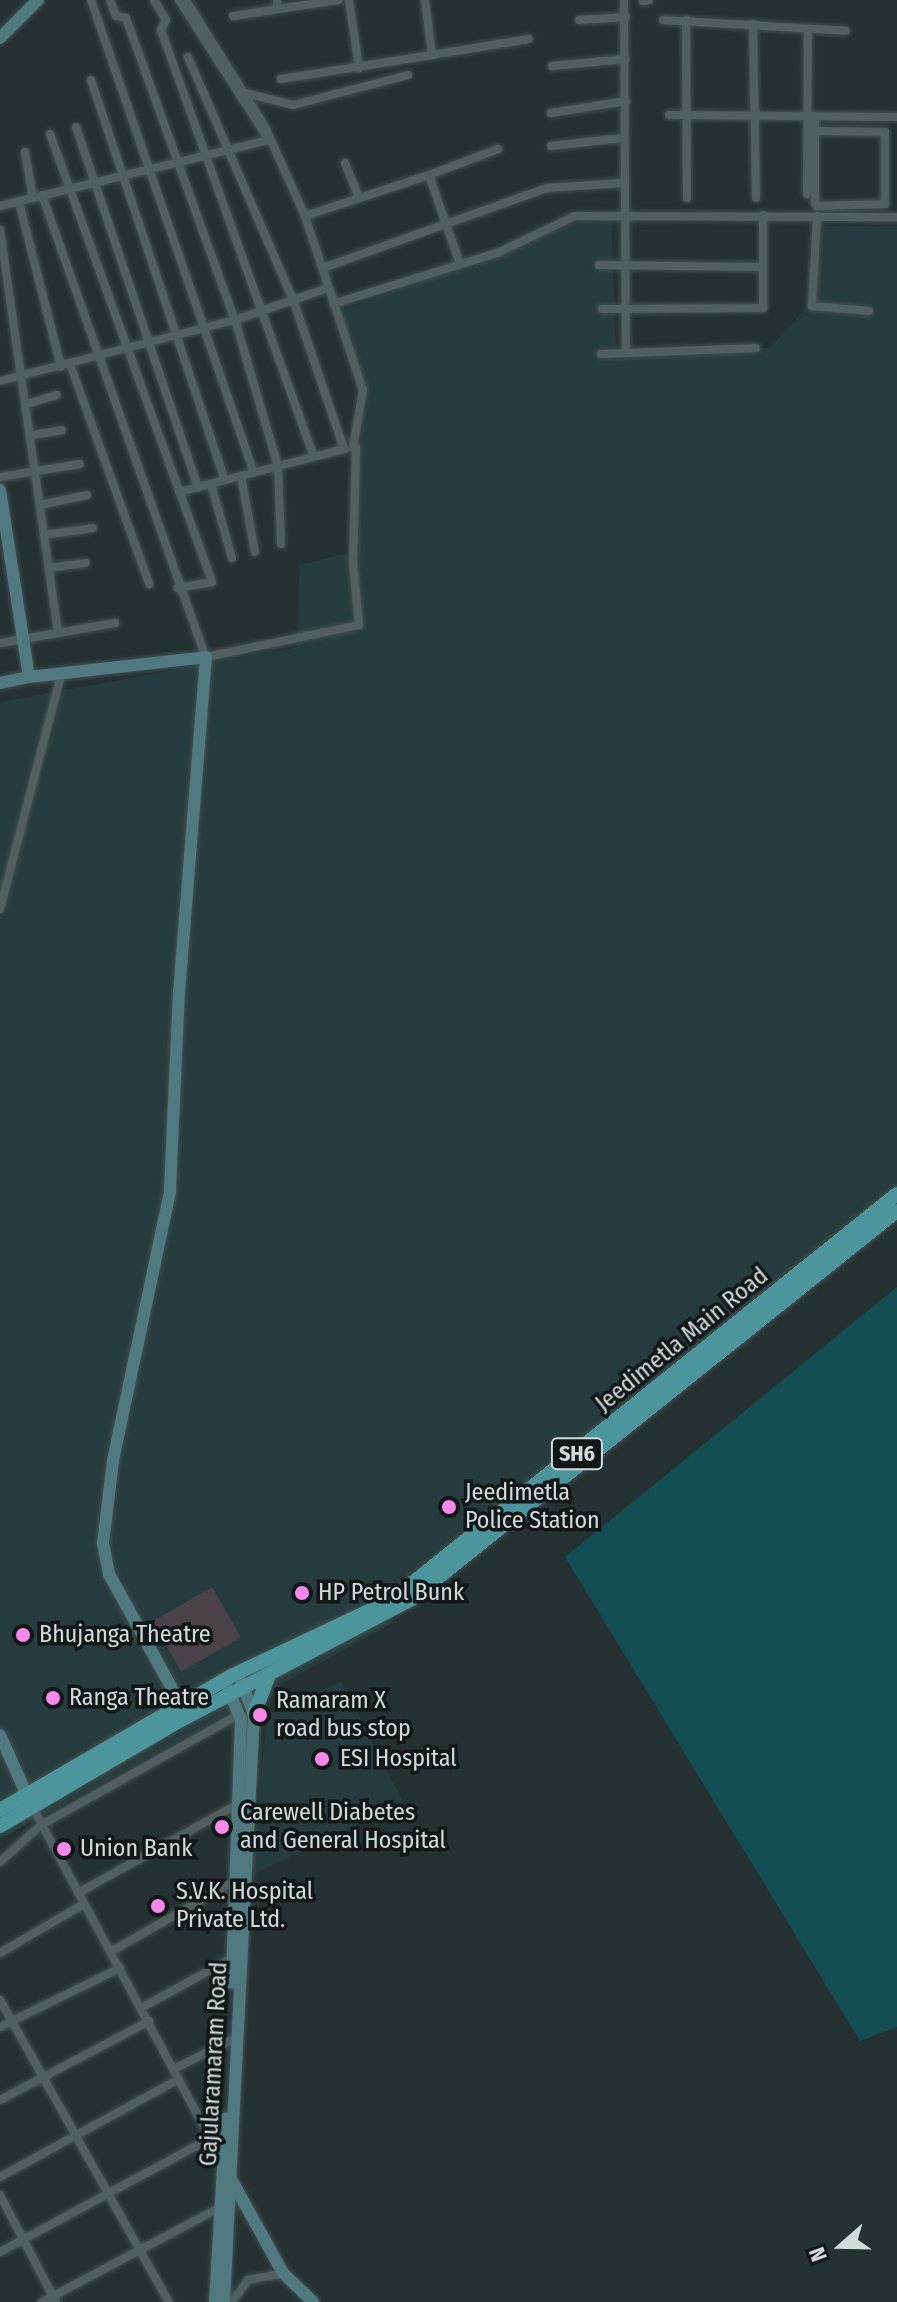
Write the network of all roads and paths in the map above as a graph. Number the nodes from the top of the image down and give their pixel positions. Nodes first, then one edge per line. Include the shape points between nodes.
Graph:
1 (38, 0) edge
2 (91, 0) edge
3 (110, 0) edge
4 (154, 0) edge
5 (179, 0) edge
6 (186, 0) edge
7 (338, 0) edge
8 (349, 0) edge
9 (425, 0) edge
10 (624, 0) edge
11 (278, 4) edge
12 (24, 6) edge
13 (233, 16) dead end
14 (626, 17) junction
15 (579, 20) dead end
16 (663, 20) dead end
17 (686, 20) junction
18 (753, 24) junction
19 (808, 29) junction
20 (846, 31) dead end
21 (0, 38) edge
22 (529, 39) dead end
23 (432, 55) junction
24 (188, 57) dead end
25 (626, 59) junction
26 (552, 66) dead end
27 (359, 68) junction
28 (408, 75) dead end
29 (281, 79) dead end
30 (91, 80) dead end
31 (245, 93) junction
32 (626, 101) junction
33 (551, 113) dead end
34 (669, 115) dead end
35 (686, 115) junction
36 (812, 116) junction
37 (754, 117) junction
38 (897, 117) edge
39 (76, 127) dead end
40 (815, 131) junction
41 (50, 134) dead end
42 (267, 138) junction
43 (623, 138) junction
44 (551, 146) dead end
45 (498, 149) dead end
46 (25, 152) dead end
47 (231, 153) junction
48 (206, 160) junction
49 (345, 163) dead end
50 (180, 165) junction
51 (150, 170) junction
52 (429, 175) junction
53 (122, 177) junction
54 (621, 183) junction
55 (94, 187) junction
56 (68, 193) junction
57 (807, 194) dead end
58 (37, 197) junction
59 (359, 198) junction
60 (687, 198) dead end
61 (756, 198) dead end
62 (19, 202) junction
63 (0, 206) edge
64 (621, 213) junction
65 (763, 215) junction
66 (305, 216) junction
67 (817, 216) junction
68 (897, 217) edge
69 (446, 224) junction
70 (0, 230) edge
71 (460, 264) junction
72 (622, 264) junction
73 (599, 265) dead end
74 (762, 267) junction
75 (323, 268) junction
76 (328, 288) junction
77 (294, 302) junction
78 (333, 304) junction
79 (624, 308) junction
80 (602, 309) dead end
81 (869, 311) dead end
82 (262, 312) junction
83 (235, 320) junction
84 (203, 325) junction
85 (179, 332) junction
86 (151, 341) junction
87 (125, 348) junction
88 (756, 348) dead end
89 (626, 353) junction
90 (601, 354) dead end
91 (97, 356) junction
92 (65, 366) junction
93 (23, 377) junction
94 (0, 381) edge
95 (57, 395) dead end
96 (27, 404) junction
97 (62, 430) dead end
98 (32, 435) junction
99 (356, 447) junction
100 (344, 449) junction
101 (313, 454) junction
102 (80, 464) dead end
103 (278, 466) junction
104 (36, 470) junction
105 (254, 473) junction
106 (241, 476) junction
107 (0, 477) edge
108 (225, 480) junction
109 (211, 484) junction
110 (198, 488) junction
111 (0, 490) edge
112 (179, 492) junction
113 (87, 495) dead end
114 (40, 505) junction
115 (93, 528) dead end
116 (44, 535) junction
117 (281, 544) dead end
118 (255, 552) dead end
119 (232, 558) dead end
120 (86, 563) dead end
121 (49, 568) junction
122 (149, 584) dead end
123 (178, 588) junction
124 (115, 623) dead end
125 (58, 633) junction
126 (25, 639) junction
127 (0, 643) edge
128 (206, 657) junction
129 (61, 675) junction
130 (29, 677) junction
131 (0, 683) edge
132 (0, 909) edge
133 (897, 1194) edge
134 (897, 1211) edge
135 (500, 1525) junction
136 (302, 1647) junction
137 (269, 1675) junction
138 (235, 1686) junction
139 (181, 1705) junction
140 (247, 1714) junction
141 (0, 1735) edge
142 (102, 1751) junction
143 (30, 1801) junction
144 (240, 1803) junction
145 (0, 1810) edge
146 (41, 1825) junction
147 (0, 1826) edge
148 (0, 1862) edge
149 (234, 1881) junction
150 (78, 1893) junction
151 (84, 1904) junction
152 (112, 1951) junction
153 (0, 1953) edge
154 (232, 1958) junction
155 (120, 1968) junction
156 (0, 2000) edge
157 (141, 2008) junction
158 (12, 2021) junction
159 (149, 2021) junction
160 (0, 2027) edge
161 (231, 2040) junction
162 (174, 2069) junction
163 (43, 2078) junction
164 (179, 2079) junction
165 (0, 2100) edge
166 (73, 2134) junction
167 (213, 2137) junction
168 (222, 2162) junction
169 (0, 2177) edge
170 (230, 2177) junction
171 (108, 2193) junction
172 (0, 2195) edge
173 (219, 2208) junction
174 (23, 2237) junction
175 (0, 2252) edge
176 (143, 2253) junction
177 (283, 2273) junction
178 (55, 2299) edge
179 (42, 2302) edge
180 (169, 2302) edge
181 (215, 2302) edge
182 (224, 2302) edge
183 (232, 2302) edge
184 (313, 2302) edge

1 - 12 street
2 - 51 street
3 - 50 street via 116,16 126,18
4 - 48 street via 166,20 161,30
5 - 42 street
6 - 31 street
7 - 11 street
8 - 27 street
9 - 23 street
10 - 14 street
11 - 13 street
12 - 21 street
14 - 15 street
14 - 25 street
16 - 17 street
17 - 18 street
17 - 35 street
18 - 19 street
18 - 37 street
19 - 20 street
19 - 36 street
22 - 23 street
23 - 27 street
24 - 47 street
25 - 26 street
25 - 32 street
27 - 29 street
28 - 31 street via 293,105
30 - 53 street
31 - 42 street
32 - 33 street
32 - 43 street
34 - 35 street
35 - 37 street
35 - 60 street
36 - 37 street
36 - 38 street
36 - 40 street
36 - 57 street
37 - 61 street
39 - 55 street
40 - 40 street via 817,206 885,204 885,132
41 - 56 street
42 - 47 street
42 - 66 street
43 - 44 street
43 - 54 street
45 - 52 street
46 - 58 street
47 - 48 street
47 - 77 street
48 - 50 street
48 - 82 street
49 - 59 street
50 - 51 street
50 - 83 street
51 - 53 street
51 - 84 street
52 - 59 street
52 - 69 street
53 - 55 street
53 - 85 street
54 - 64 street
54 - 69 street via 547,188
55 - 56 street
55 - 86 street
56 - 58 street
56 - 87 street
58 - 62 street
58 - 91 street
59 - 66 street
62 - 63 street
62 - 92 street
64 - 65 street
64 - 71 street via 575,216
64 - 72 street
65 - 67 street
65 - 74 street
66 - 75 street
67 - 68 street
67 - 81 street via 812,306
69 - 71 street
69 - 75 street
70 - 93 street
71 - 78 street
72 - 73 street
72 - 74 street
72 - 79 street
74 - 79 street via 763,308
75 - 76 street
76 - 77 street
76 - 78 street
77 - 82 street
77 - 100 street
78 - 99 street via 363,390
79 - 80 street
79 - 89 street
82 - 83 street
82 - 101 street
83 - 84 street
83 - 103 street
84 - 85 street
84 - 105 street
85 - 86 street
85 - 108 street
86 - 87 street
86 - 110 street
87 - 91 street
87 - 112 street
88 - 89 street
89 - 90 street
91 - 92 street
91 - 123 street
92 - 93 street
92 - 122 street
93 - 94 street
93 - 96 street
95 - 96 street
96 - 98 street
97 - 98 street
98 - 104 street
99 - 100 street
99 - 128 street via 353,563 359,625
100 - 101 street
101 - 103 street
102 - 104 street
103 - 105 street
103 - 117 street
104 - 107 street
104 - 114 street
105 - 106 street
106 - 108 street
106 - 118 street
108 - 109 street
109 - 110 street
109 - 119 street
110 - 112 street
111 - 126 street
112 - 123 street via 212,582
113 - 114 street
114 - 116 street
115 - 116 street
116 - 121 street
120 - 121 street
121 - 125 street
123 - 128 street
124 - 125 street
125 - 126 street
126 - 127 street
126 - 130 street
128 - 129 street
128 - 139 street via 179,991 170,1192 113,1461 103,1543 109,1574
129 - 130 street
129 - 132 street
130 - 131 street
133 - 135 main road, Jeedimetla Main Road / SH6
134 - 135 main road, Jeedimetla Main Road / SH6
135 - 136 main road, Jeedimetla Main Road / SH6 via 390,1601
135 - 137 main road, Jeedimetla Main Road / SH6 via 394,1611
136 - 138 main road
136 - 139 main road, Jeedimetla Main Road / SH6 via 275,1653
137 - 138 main road, Jeedimetla Main Road / SH6
137 - 140 main road
138 - 140 street, Gajularamaram Road
138 - 142 main road via 121,1748
138 - 143 main road, Jeedimetla Main Road / SH6
139 - 142 main road, Jeedimetla Main Road / SH6
140 - 144 street, Gajularamaram Road
140 - 146 street
140 - 170 street, Gajularamaram Road
141 - 143 street
142 - 143 main road, Jeedimetla Main Road / SH6
143 - 145 main road, Jeedimetla Main Road / SH6
143 - 146 street
143 - 147 main road, Jeedimetla Main Road / SH6
144 - 149 street, Gajularamaram Road
144 - 150 street
146 - 148 street
146 - 150 street
149 - 152 street
149 - 154 street, Gajularamaram Road
150 - 151 street
151 - 152 street
151 - 153 street
152 - 155 street
154 - 157 street
154 - 161 street, Gajularamaram Road
155 - 157 street
155 - 158 street
156 - 158 street
157 - 159 street
158 - 160 street
158 - 163 street
159 - 162 street
159 - 163 street
161 - 162 street
161 - 168 street, Gajularamaram Road
162 - 164 street
163 - 165 street
163 - 166 street
164 - 166 street
164 - 167 street
166 - 169 street
166 - 171 street
167 - 168 street
167 - 171 street
168 - 170 street
168 - 173 street, Gajularamaram Road
170 - 177 street
170 - 182 street, Gajularamaram Road
171 - 174 street
171 - 176 street
172 - 174 street
173 - 176 street
173 - 181 street, Gajularamaram Road
174 - 175 street
174 - 178 street
176 - 178 street
176 - 180 street
177 - 183 street via 248,2280
177 - 184 street
178 - 179 street

